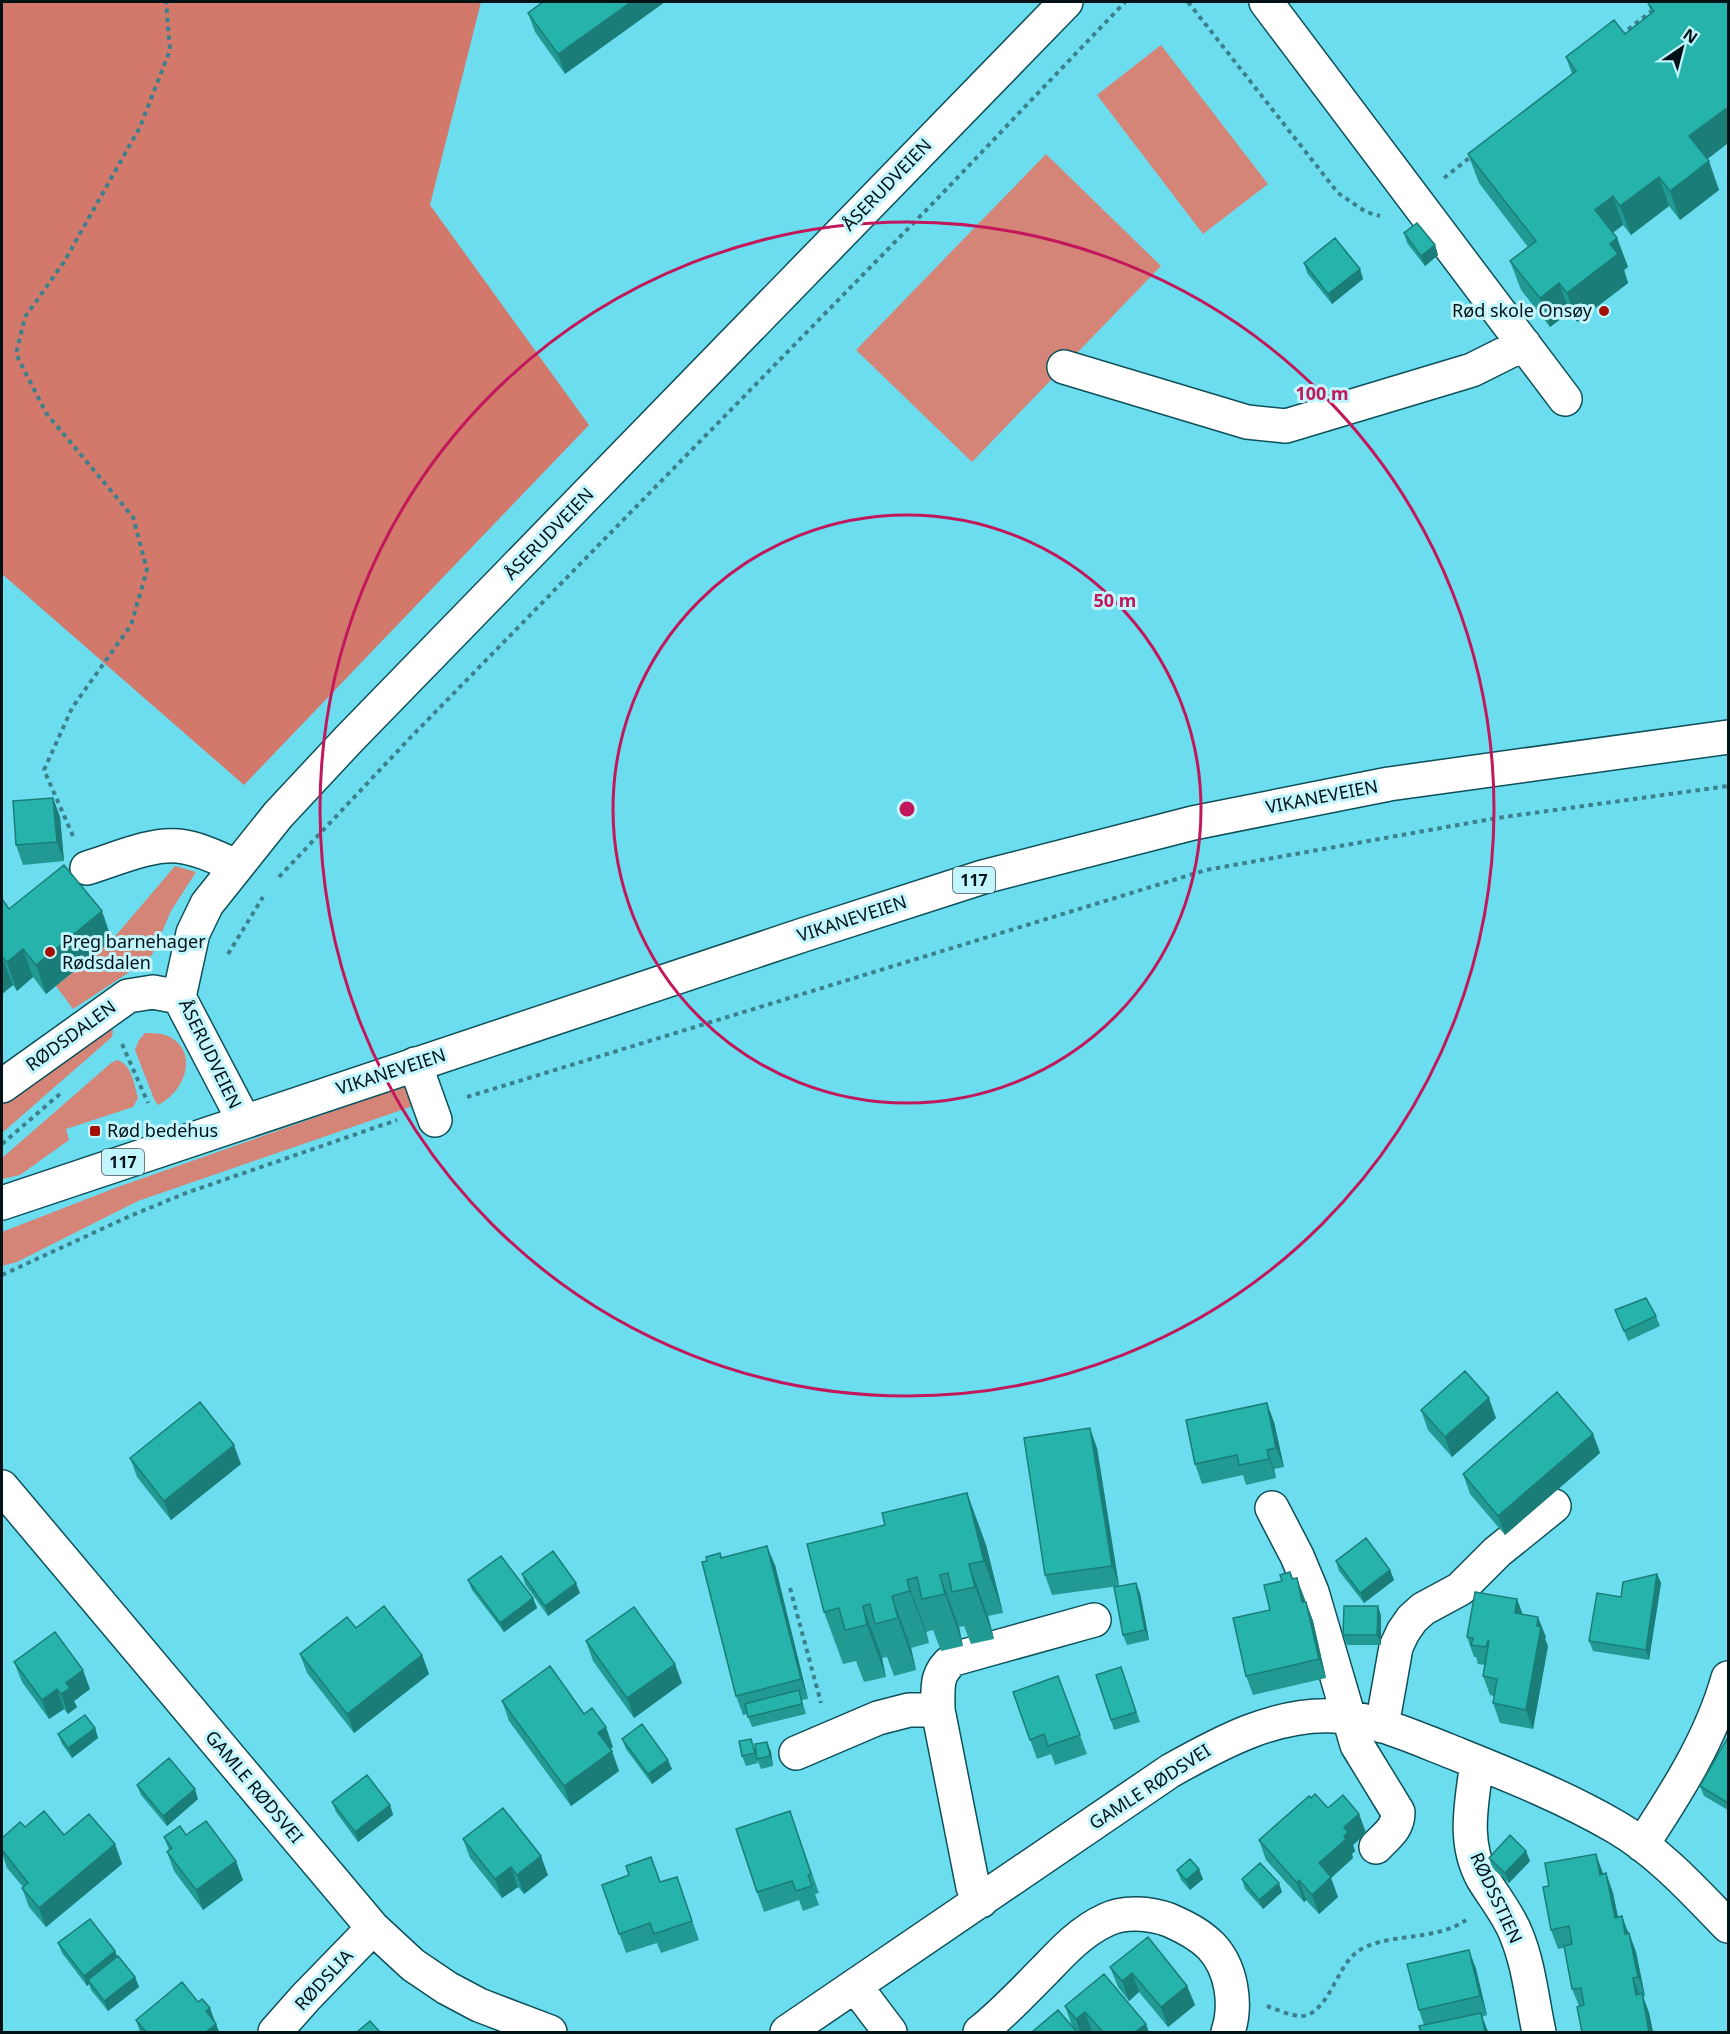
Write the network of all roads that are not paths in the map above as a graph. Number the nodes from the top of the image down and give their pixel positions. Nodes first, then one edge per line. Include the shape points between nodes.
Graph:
1 (1066, 2) edge
2 (1266, 2) edge
3 (1524, 344) junction
4 (1064, 367) dead end
5 (1565, 399) dead end
6 (1728, 737) edge
7 (236, 866) junction
8 (87, 868) road end
9 (179, 997) junction
10 (415, 1064) junction
11 (2, 1086) edge
12 (433, 1114) road end
13 (244, 1121) junction
14 (2, 1203) edge
15 (2, 1487) edge
16 (1554, 1506) dead end
17 (1272, 1508) dead end
18 (1094, 1620) dead end
19 (1728, 1678) edge
20 (938, 1710) junction
21 (1350, 1718) junction
22 (1382, 1726) junction
23 (796, 1754) dead end
24 (1477, 1762) junction
25 (1642, 1845) junction
26 (1376, 1847) dead end
27 (981, 1900) junction
28 (1728, 1926) edge
29 (373, 1928) junction
30 (856, 1987) junction
31 (534, 2030) edge
32 (275, 2032) edge
33 (787, 2032) edge
34 (890, 2032) edge
35 (980, 2032) edge
36 (1228, 2032) edge
37 (1539, 2032) edge

1 - 7 street, ÅSERUDVEIEN via 349,739
2 - 3 street
3 - 4 street via 1472,370 1286,426 1247,422
3 - 5 street
6 - 10 street, VIKANEVEIEN / 117 via 1389,784 1193,823 983,877
7 - 8 street via 179,846 158,846
7 - 9 street, ÅSERUDVEIEN via 207,904 193,933
9 - 11 street, RØDSDALEN via 153,992 128,996
9 - 13 street, ÅSERUDVEIEN
10 - 12 street
10 - 13 street, VIKANEVEIEN / 117
13 - 14 street, VIKANEVEIEN / 117
15 - 29 street, GAMLE RØDSVEI
16 - 22 street via 1497,1552 1460,1589 1412,1618 1396,1647
17 - 21 street via 1312,1592
18 - 20 street via 954,1659 941,1672
19 - 25 street via 1703,1744
20 - 23 street via 888,1715
20 - 27 street via 973,1887
21 - 22 street, GAMLE RØDSVEI
21 - 26 street via 1357,1745 1398,1812 1398,1822
21 - 27 street, GAMLE RØDSVEI via 1298,1719 1219,1743 1170,1771
22 - 24 street, GAMLE RØDSVEI
24 - 25 street, GAMLE RØDSVEI via 1584,1810
24 - 37 street, RØDSSTIEN via 1468,1823 1472,1848 1482,1877 1516,1934
25 - 28 street, GAMLE RØDSVEI
27 - 30 street, GAMLE RØDSVEI
29 - 31 street, GAMLE RØDSVEI via 447,1988
29 - 32 street, RØDSLIA
30 - 33 street, GAMLE RØDSVEI
30 - 34 street
35 - 36 street via 1077,1937 1107,1919 1137,1914 1159,1916 1190,1928 1212,1948 1226,1970 1233,1994

